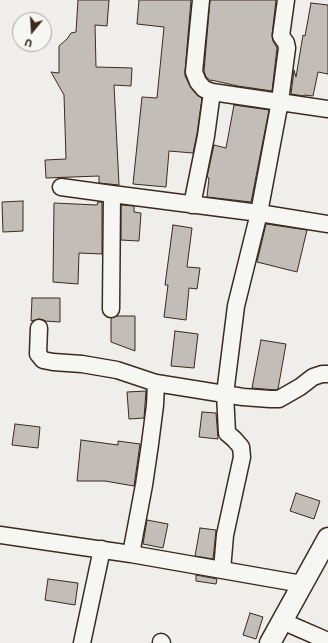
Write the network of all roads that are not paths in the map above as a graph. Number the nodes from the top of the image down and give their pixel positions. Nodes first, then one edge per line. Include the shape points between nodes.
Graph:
1 (201, 0) edge
2 (286, 0) edge
3 (212, 92) junction
4 (280, 101) junction
5 (328, 109) edge
6 (61, 187) dead end
7 (112, 194) junction
8 (192, 205) junction
9 (259, 214) junction
10 (328, 224) edge
11 (111, 309) dead end
12 (39, 328) dead end
13 (328, 374) edge
14 (156, 383) junction
15 (225, 394) junction
16 (0, 535) edge
17 (328, 538) edge
18 (102, 549) junction
19 (131, 554) junction
20 (222, 570) junction
21 (302, 584) junction
22 (282, 621) junction
23 (328, 641) edge
24 (82, 643) edge
25 (270, 643) edge

1 - 3 street via 194,72 204,89
2 - 4 street via 281,36 287,48
3 - 4 street
3 - 8 street
4 - 5 street
4 - 9 street
6 - 7 street
7 - 8 street
7 - 11 street
8 - 9 street
9 - 10 street
9 - 15 street via 236,306
12 - 14 street via 38,354 43,360 117,370
13 - 15 street via 313,377 279,399
14 - 15 street
14 - 19 street via 150,444
15 - 20 street via 227,433 241,447 242,458 225,535
16 - 18 street
17 - 21 street
18 - 19 street
18 - 24 street
19 - 20 street
20 - 21 street
21 - 22 street
22 - 23 street
22 - 25 street

